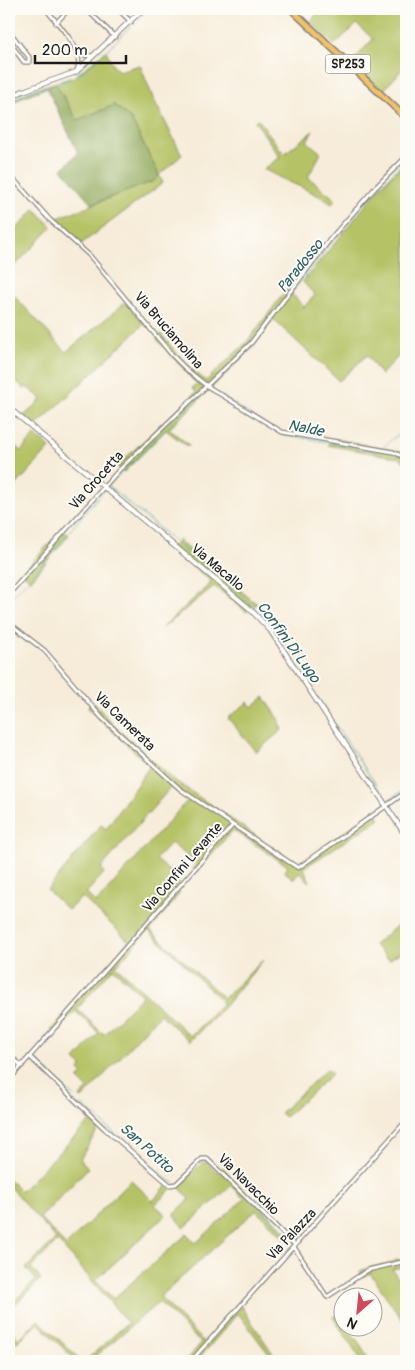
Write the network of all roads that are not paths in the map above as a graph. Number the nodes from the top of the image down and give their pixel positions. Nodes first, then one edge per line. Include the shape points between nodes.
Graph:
1 (46, 9) edge
2 (70, 9) edge
3 (86, 9) edge
4 (118, 9) edge
5 (143, 9) edge
6 (291, 9) edge
7 (56, 22) junction
8 (131, 22) junction
9 (9, 31) edge
10 (115, 37) junction
11 (9, 42) edge
12 (75, 49) junction
13 (83, 55) junction
14 (94, 56) junction
15 (78, 57) junction
16 (86, 64) junction
17 (76, 72) junction
18 (9, 98) edge
19 (406, 118) edge
20 (406, 157) edge
21 (9, 174) edge
22 (207, 386) junction
23 (9, 408) edge
24 (406, 458) edge
25 (104, 488) junction
26 (9, 594) edge
27 (9, 623) edge
28 (406, 792) edge
29 (387, 806) junction
30 (233, 825) junction
31 (406, 836) edge
32 (9, 1055) edge
33 (30, 1057) junction
34 (22, 1066) junction
35 (9, 1080) edge
36 (406, 1121) edge
37 (295, 1246) junction
38 (406, 1261) edge
39 (191, 1361) edge

1 - 7 street
2 - 7 street
3 - 10 street
4 - 8 street
5 - 8 street
6 - 19 main road, SP253
7 - 12 street
8 - 10 street
9 - 11 street via 29,57 29,62 24,62
10 - 14 street
12 - 13 street
12 - 15 street
13 - 14 street
13 - 16 street
14 - 16 street
15 - 16 street
15 - 17 street
16 - 17 street
17 - 18 street
20 - 22 street, Via Crocetta via 331,238 250,343
21 - 22 street, Via Bruciamolina via 50,220 90,256 172,355
22 - 24 street, Via Bruciamolina via 282,432 393,452
22 - 25 street, Via Crocetta
23 - 25 street, Via Macallo
25 - 26 street, Via Crocetta
25 - 29 street, Via Macallo via 249,608 270,630
27 - 30 street, Via Camerata via 45,651 102,718 180,789
28 - 29 street, Via Confini Levante
29 - 30 street, Via Confini Levante via 298,868
29 - 31 street, Via Macallo
30 - 33 street, Via Confini Levante
32 - 34 street
33 - 34 street, Via Confini Levante
33 - 37 street, Via Navacchio via 104,1129 170,1185 176,1184 207,1159
34 - 35 street, Via Confini Levante
36 - 37 street, Via Palazza
37 - 38 street, Via Navacchio via 327,1297 368,1270
37 - 39 street, Via Palazza

